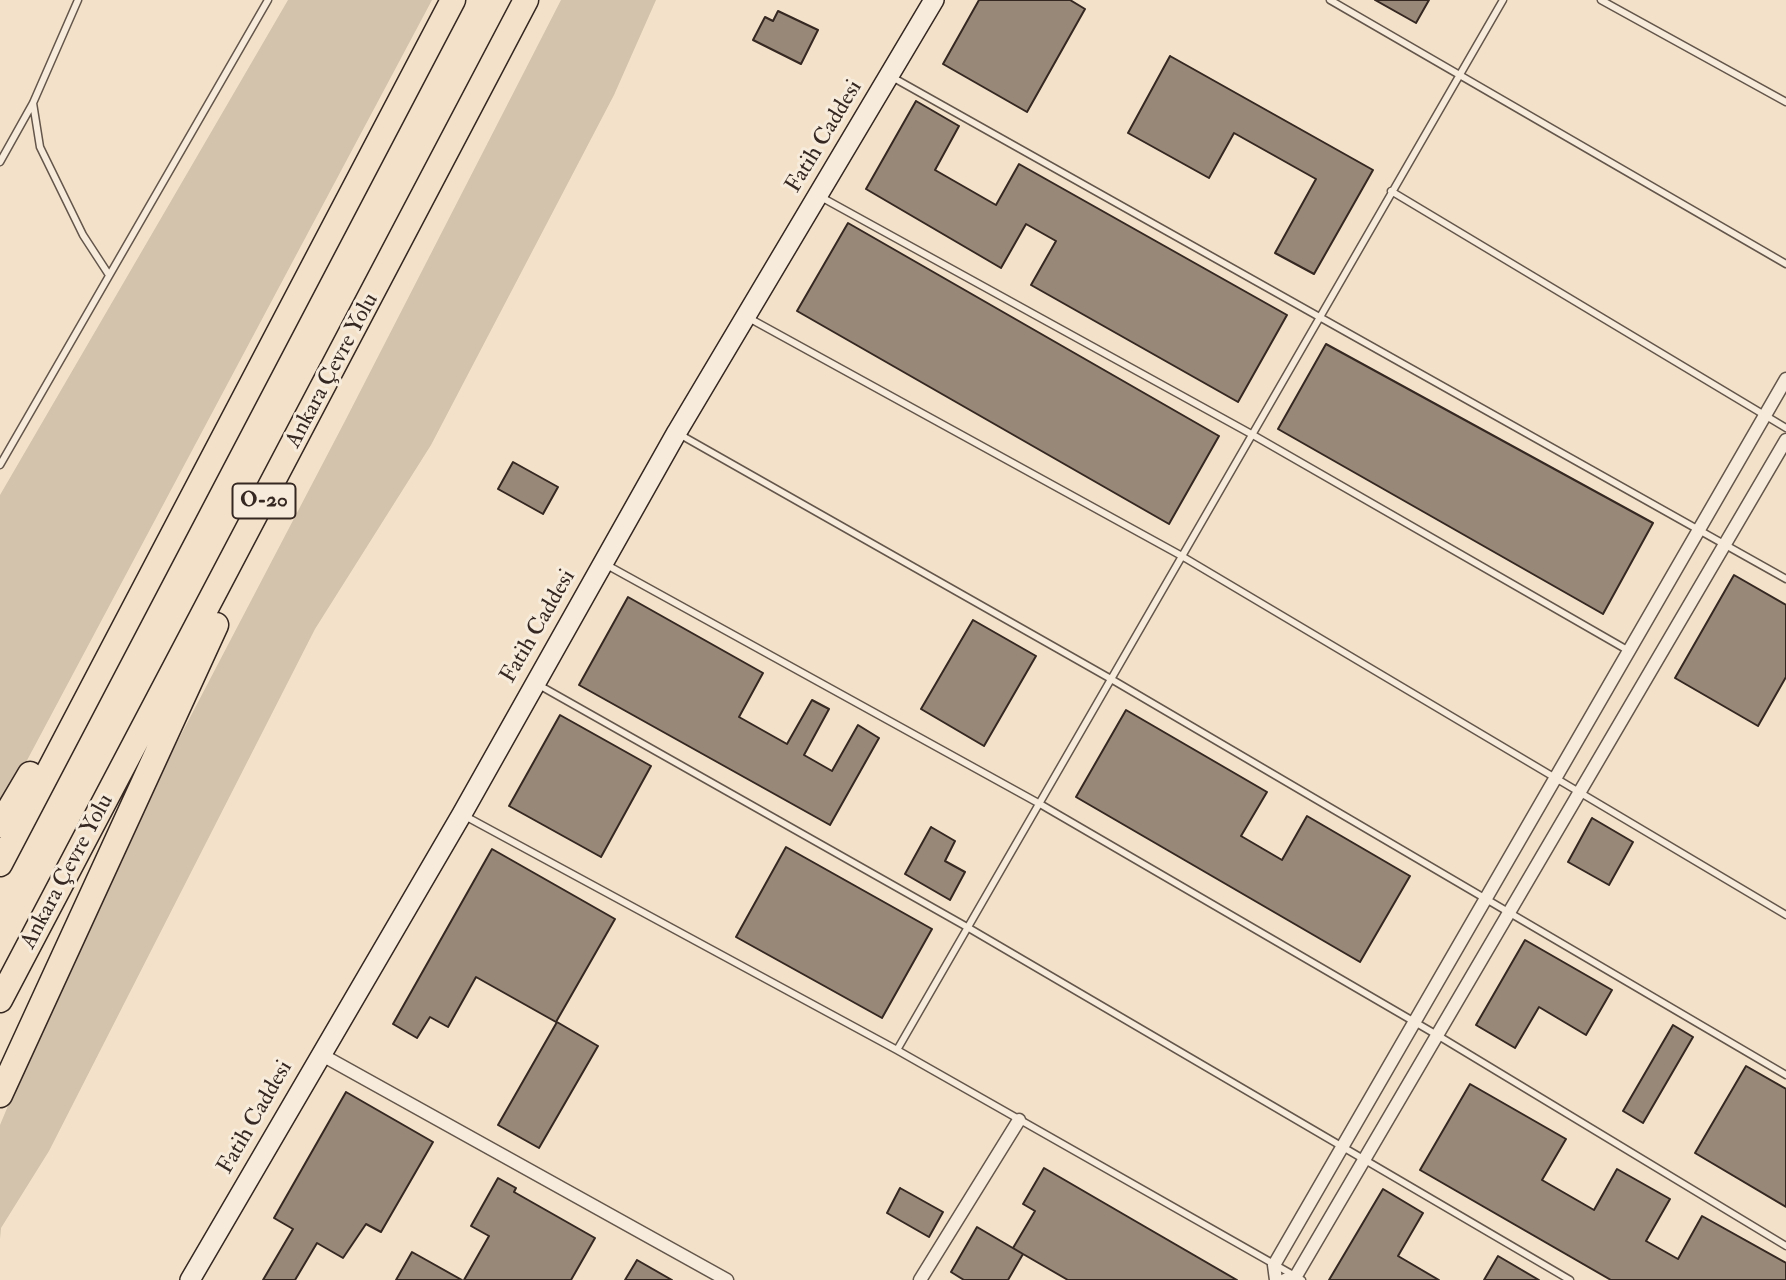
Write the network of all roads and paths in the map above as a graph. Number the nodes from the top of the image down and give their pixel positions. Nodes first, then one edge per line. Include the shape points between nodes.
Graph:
1 (78, 0) edge
2 (268, 0) edge
3 (453, 0) edge
4 (526, 0) edge
5 (934, 0) edge
6 (1330, 0) edge
7 (1503, 0) edge
8 (1601, 0) edge
9 (1459, 75) junction
10 (890, 76) junction
11 (1786, 102) edge
12 (33, 103) junction
13 (0, 162) edge
14 (1391, 191) junction
15 (819, 197) junction
16 (1786, 264) edge
17 (109, 275) junction
18 (1319, 316) junction
19 (747, 317) junction
20 (331, 375) junction
21 (1786, 379) edge
22 (1765, 415) junction
23 (1786, 428) edge
24 (677, 432) junction
25 (1253, 435) junction
26 (1786, 440) edge
27 (215, 459) junction
28 (0, 465) edge
29 (1699, 530) junction
30 (1725, 545) junction
31 (1180, 555) junction
32 (603, 563) junction
33 (1786, 579) edge
34 (1629, 651) junction
35 (1111, 679) junction
36 (535, 683) junction
37 (1556, 778) junction
38 (1580, 791) junction
39 (1040, 804) junction
40 (462, 814) junction
41 (0, 825) edge
42 (0, 864) edge
43 (1485, 900) junction
44 (1509, 912) junction
45 (1786, 915) edge
46 (968, 927) junction
47 (0, 1000) edge
48 (1415, 1023) junction
49 (1437, 1035) junction
50 (897, 1050) junction
51 (322, 1055) junction
52 (1786, 1075) edge
53 (0, 1095) edge
54 (1019, 1120) junction
55 (1343, 1146) junction
56 (1364, 1159) junction
57 (1786, 1246) edge
58 (1275, 1265) junction
59 (1294, 1279) edge
60 (190, 1280) edge
61 (727, 1280) edge
62 (920, 1280) edge
63 (1276, 1280) edge
64 (1570, 1280) edge

1 - 12 lane
2 - 17 lane
3 - 27 highway, O-20
4 - 20 highway, Ankara Çevre Yolu / O-20
5 - 10 street, Fatih Caddesi
6 - 9 lane
7 - 9 lane
8 - 11 lane
9 - 14 lane
9 - 16 lane
10 - 15 street, Fatih Caddesi
10 - 18 lane
12 - 13 lane
12 - 17 lane via 40,147 83,235
14 - 18 lane
14 - 22 lane
15 - 19 street, Fatih Caddesi
15 - 25 lane
17 - 28 lane
18 - 25 lane
18 - 29 lane
19 - 24 street, Fatih Caddesi
19 - 31 lane
20 - 47 highway, Ankara Çevre Yolu / O-20
20 - 53 highway
21 - 22 street
22 - 23 lane
22 - 29 street
24 - 32 street, Fatih Caddesi
24 - 35 lane
25 - 31 lane
25 - 34 lane
26 - 30 street
27 - 41 highway
27 - 42 highway, O-20
29 - 30 lane
29 - 34 street
30 - 33 lane
30 - 38 street
31 - 35 lane
31 - 37 lane
32 - 36 street, Fatih Caddesi
32 - 39 lane
34 - 37 street
35 - 39 lane
35 - 43 lane
36 - 40 street, Fatih Caddesi
36 - 46 lane
37 - 38 lane
37 - 43 street
38 - 44 street
38 - 45 lane
39 - 46 lane
39 - 48 lane
40 - 50 lane
40 - 51 street, Fatih Caddesi
43 - 44 lane
43 - 48 street
44 - 49 street
44 - 52 lane
46 - 50 lane
46 - 55 lane
48 - 49 lane
48 - 55 street
49 - 56 street
49 - 57 lane
50 - 54 lane
51 - 60 street, Fatih Caddesi
51 - 61 street
54 - 58 lane
54 - 62 street
55 - 56 lane
55 - 58 street
56 - 59 street
56 - 64 lane
58 - 59 lane
58 - 63 street

